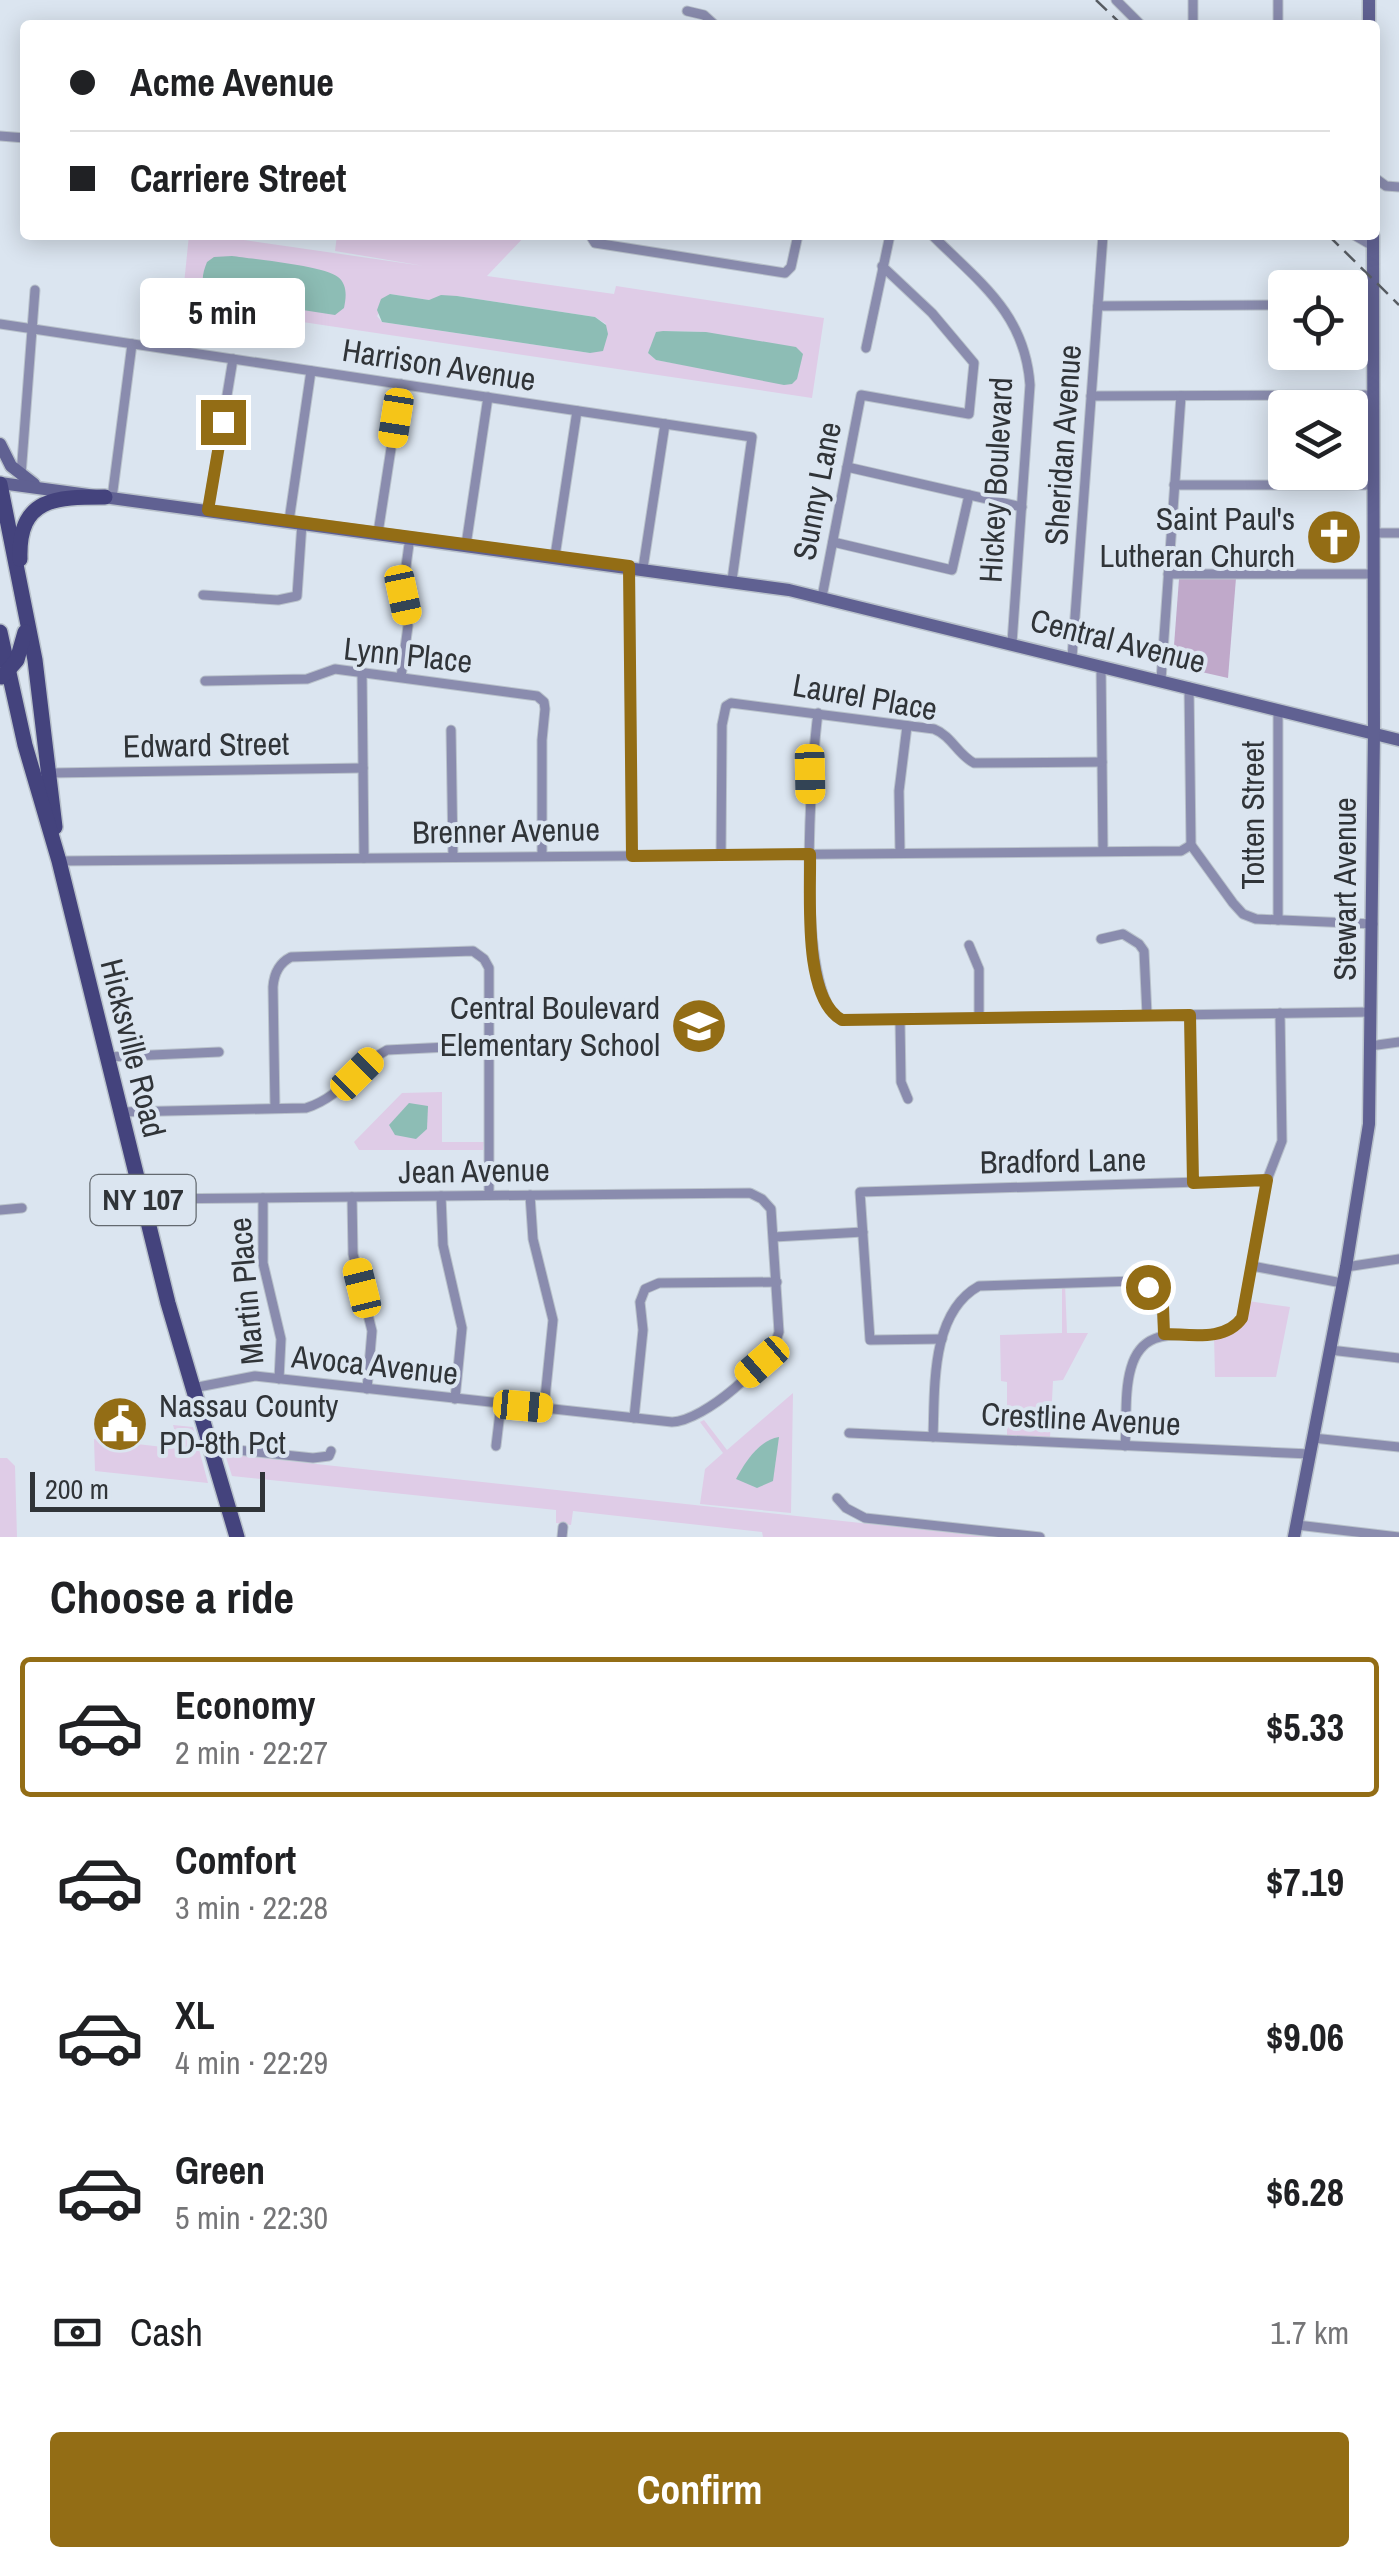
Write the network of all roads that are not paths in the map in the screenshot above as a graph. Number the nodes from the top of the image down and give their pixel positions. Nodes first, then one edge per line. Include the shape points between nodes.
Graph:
1 (1116, 0) edge
2 (688, 11) dead end
3 (710, 20) edge
4 (1136, 20) edge
5 (593, 240) edge
6 (797, 240) edge
7 (889, 240) edge
8 (937, 240) edge
9 (1103, 240) edge
10 (1373, 241) edge
11 (882, 266) junction
12 (35, 290) dead end
13 (1368, 304) edge
14 (1373, 304) junction
15 (1268, 305) edge
16 (1098, 306) junction
17 (0, 324) edge
18 (33, 328) junction
19 (132, 344) junction
20 (866, 348) dead end
21 (233, 359) junction
22 (311, 371) junction
23 (400, 384) junction
24 (1374, 395) junction
25 (1091, 396) junction
26 (1181, 396) junction
27 (488, 398) junction
28 (577, 411) junction
29 (665, 424) junction
30 (0, 444) edge
31 (847, 466) junction
32 (20, 475) junction
33 (0, 484) edge
34 (1174, 485) junction
35 (1374, 485) junction
36 (40, 488) junction
37 (969, 494) junction
38 (109, 497) junction
39 (1022, 507) junction
40 (208, 510) junction
41 (295, 522) junction
42 (378, 533) junction
43 (1374, 533) junction
44 (1399, 533) edge
45 (410, 537) junction
46 (833, 542) junction
47 (466, 544) junction
48 (554, 556) junction
49 (639, 564) junction
50 (1168, 574) junction
51 (1374, 574) junction
52 (732, 580) junction
53 (21, 588) junction
54 (203, 596) dead end
55 (822, 597) junction
56 (26, 618) junction
57 (0, 632) edge
58 (1012, 643) junction
59 (1072, 658) junction
60 (1102, 666) junction
61 (362, 672) junction
62 (4, 676) edge
63 (401, 677) junction
64 (205, 680) dead end
65 (1161, 680) junction
66 (1189, 688) junction
67 (0, 694) edge
68 (16, 710) junction
69 (1278, 710) junction
70 (818, 713) junction
71 (907, 726) junction
72 (451, 730) dead end
73 (1374, 733) junction
74 (1399, 740) edge
75 (1102, 762) junction
76 (363, 768) junction
77 (50, 773) junction
78 (1191, 845) junction
79 (1103, 851) junction
80 (900, 853) junction
81 (721, 854) junction
82 (810, 854) junction
83 (542, 856) junction
84 (632, 856) junction
85 (453, 857) junction
86 (364, 858) junction
87 (59, 861) junction
88 (1278, 920) junction
89 (1374, 924) junction
90 (1101, 939) dead end
91 (970, 945) dead end
92 (1372, 1012) junction
93 (1280, 1013) junction
94 (1147, 1015) junction
95 (1190, 1015) junction
96 (979, 1018) junction
97 (900, 1020) junction
98 (1399, 1042) edge
99 (490, 1045) junction
100 (1370, 1046) junction
101 (219, 1052) dead end
102 (107, 1057) junction
103 (908, 1099) dead end
104 (275, 1108) junction
105 (121, 1112) junction
106 (1267, 1180) junction
107 (1193, 1183) junction
108 (489, 1195) junction
109 (442, 1196) junction
110 (530, 1196) junction
111 (352, 1197) junction
112 (263, 1198) junction
113 (143, 1199) junction
114 (22, 1208) dead end
115 (0, 1210) edge
116 (863, 1232) junction
117 (774, 1238) junction
118 (1399, 1259) edge
119 (1252, 1266) junction
120 (1346, 1267) junction
121 (777, 1282) junction
122 (1342, 1283) junction
123 (1164, 1334) junction
124 (942, 1339) junction
125 (1330, 1350) junction
126 (1399, 1358) edge
127 (279, 1379) junction
128 (193, 1388) junction
129 (367, 1389) junction
130 (455, 1399) junction
131 (501, 1404) junction
132 (544, 1408) junction
133 (634, 1418) junction
134 (849, 1433) dead end
135 (933, 1437) junction
136 (1313, 1438) junction
137 (496, 1446) dead end
138 (1125, 1446) junction
139 (210, 1447) junction
140 (1399, 1447) edge
141 (331, 1451) dead end
142 (1310, 1454) junction
143 (836, 1498) dead end
144 (1296, 1531) edge
145 (237, 1537) edge
146 (1040, 1537) edge
147 (1399, 1537) edge

1 - 4 street
2 - 3 street
5 - 6 street via 785,273
7 - 11 street
8 - 39 street, Hickey Boulevard via 997,299 1025,350 1030,384
9 - 16 street, Sheridan Avenue
10 - 14 main road, Stewart Avenue
11 - 20 street
11 - 31 street, Sunny Lane via 974,363 969,414 861,395
12 - 18 street
13 - 14 street
14 - 24 main road, Stewart Avenue
15 - 16 street
16 - 25 street, Sheridan Avenue
17 - 18 street, Harrison Avenue
18 - 19 street, Harrison Avenue
18 - 32 street
19 - 21 street, Harrison Avenue
19 - 38 street
21 - 22 street, Harrison Avenue
21 - 40 street
22 - 23 street, Harrison Avenue
22 - 41 street
23 - 27 street, Harrison Avenue
23 - 42 street
24 - 26 street
24 - 35 main road, Stewart Avenue
25 - 26 street
25 - 59 street, Sheridan Avenue
26 - 34 street
27 - 28 street, Harrison Avenue
27 - 47 street
28 - 29 street, Harrison Avenue
28 - 48 street
29 - 49 street
29 - 52 street, Harrison Avenue via 752,437
30 - 32 main road
31 - 37 street
31 - 46 street, Sunny Lane
32 - 36 main road
33 - 36 main road
33 - 53 main road, Hicksville Road
34 - 35 street
34 - 50 street
35 - 43 main road, Stewart Avenue
36 - 38 main road
37 - 39 street
37 - 46 street via 952,570
38 - 40 main road
38 - 53 main road via 50,500 32,512 20,550
39 - 58 street, Hickey Boulevard
40 - 41 main road
41 - 42 main road
41 - 54 street via 297,596
42 - 45 main road
43 - 44 street
43 - 51 main road, Stewart Avenue
45 - 47 main road
45 - 63 street
46 - 55 street, Sunny Lane
47 - 48 main road
48 - 49 main road
49 - 52 main road
49 - 84 street
50 - 51 street
50 - 65 street
51 - 73 main road, Stewart Avenue
52 - 55 main road, Central Avenue
53 - 56 main road, Hicksville Road
55 - 58 main road, Central Avenue
56 - 62 main road via 22,652
56 - 77 main road, Hicksville Road / NY 107
57 - 62 main road, Hicksville Road / NY 107
58 - 59 main road, Central Avenue
59 - 60 main road, Central Avenue
60 - 65 main road, Central Avenue
60 - 75 street
61 - 63 street, Lynn Place
61 - 64 street, Lynn Place
61 - 76 street
62 - 68 main road, Hicksville Road / NY 107
63 - 83 street, Lynn Place via 544,702
65 - 66 main road, Central Avenue
66 - 69 main road, Central Avenue
66 - 78 street
67 - 68 main road
68 - 87 main road, Hicksville Road / NY 107
69 - 73 main road, Central Avenue
69 - 88 street, Totten Street
70 - 71 street, Laurel Place
70 - 81 street, Laurel Place via 730,704 720,758
70 - 82 street
71 - 75 street, Laurel Place via 941,732 974,762
71 - 80 street
72 - 85 street
73 - 74 main road, Central Avenue
73 - 89 main road, Stewart Avenue
75 - 79 street
76 - 77 street, Edward Street
76 - 86 street
77 - 87 main road, Hicksville Road / NY 107
78 - 79 street, Brenner Avenue
78 - 88 street via 1243,914
79 - 80 street, Brenner Avenue
80 - 82 street, Brenner Avenue
81 - 82 street, Brenner Avenue
81 - 84 street, Brenner Avenue
82 - 97 street via 812,945 824,1004 842,1020
83 - 84 street, Brenner Avenue
83 - 85 street, Brenner Avenue
85 - 86 street, Brenner Avenue
86 - 87 street, Brenner Avenue
87 - 102 main road, Hicksville Road / NY 107
88 - 89 street
89 - 92 main road, Stewart Avenue
90 - 94 street via 1123,934 1144,951
91 - 96 street via 979,969
92 - 93 street
92 - 100 main road, Stewart Avenue
93 - 95 street
93 - 106 street via 1282,1141
94 - 95 street
94 - 96 street
95 - 107 street
96 - 97 street
97 - 103 street via 901,1082
98 - 100 street
99 - 104 street via 388,1050 326,1101
99 - 104 street via 489,968 473,951 291,957 274,976
99 - 108 street
100 - 120 main road, Stewart Avenue via 1366,1155
101 - 102 street
102 - 105 main road, Hicksville Road / NY 107
104 - 105 street
105 - 113 main road, Hicksville Road / NY 107
106 - 107 street, Bradford Lane
106 - 119 street
107 - 116 street, Bradford Lane via 860,1192
108 - 109 street, Jean Avenue
108 - 110 street, Jean Avenue
109 - 111 street, Jean Avenue
109 - 130 street via 442,1244 462,1328
110 - 117 street, Jean Avenue via 750,1193 770,1209
110 - 132 street via 553,1320
111 - 112 street, Jean Avenue
111 - 129 street via 353,1254 372,1331
112 - 113 street, Jean Avenue
112 - 127 street, Martin Place via 264,1262 281,1339
113 - 128 main road, Hicksville Road / NY 107
114 - 115 street
116 - 117 street
116 - 124 street via 870,1340
117 - 121 street, Avoca Avenue
118 - 120 street
119 - 122 street
119 - 123 street via 1234,1328
120 - 122 main road, Stewart Avenue
121 - 133 street, Avoca Avenue via 779,1332 762,1362 693,1418
121 - 133 street via 659,1283 644,1289
122 - 125 main road, Stewart Avenue
123 - 124 street via 1157,1296 1128,1280 978,1286 960,1300
123 - 138 street via 1131,1365
124 - 135 street
125 - 126 street
125 - 136 main road, Stewart Avenue
127 - 128 street, Avoca Avenue via 239,1377
127 - 129 street, Avoca Avenue
128 - 139 main road, Hicksville Road / NY 107
129 - 130 street, Avoca Avenue
130 - 131 street, Avoca Avenue
131 - 132 street, Avoca Avenue
131 - 137 street
132 - 133 street, Avoca Avenue
134 - 135 street, Crestline Avenue
135 - 138 street, Crestline Avenue
136 - 140 street
136 - 142 main road, Stewart Avenue
138 - 142 street, Crestline Avenue
139 - 141 street via 313,1458
139 - 145 main road, Hicksville Road / NY 107
142 - 144 main road, Stewart Avenue
143 - 146 street via 865,1518
144 - 147 street

